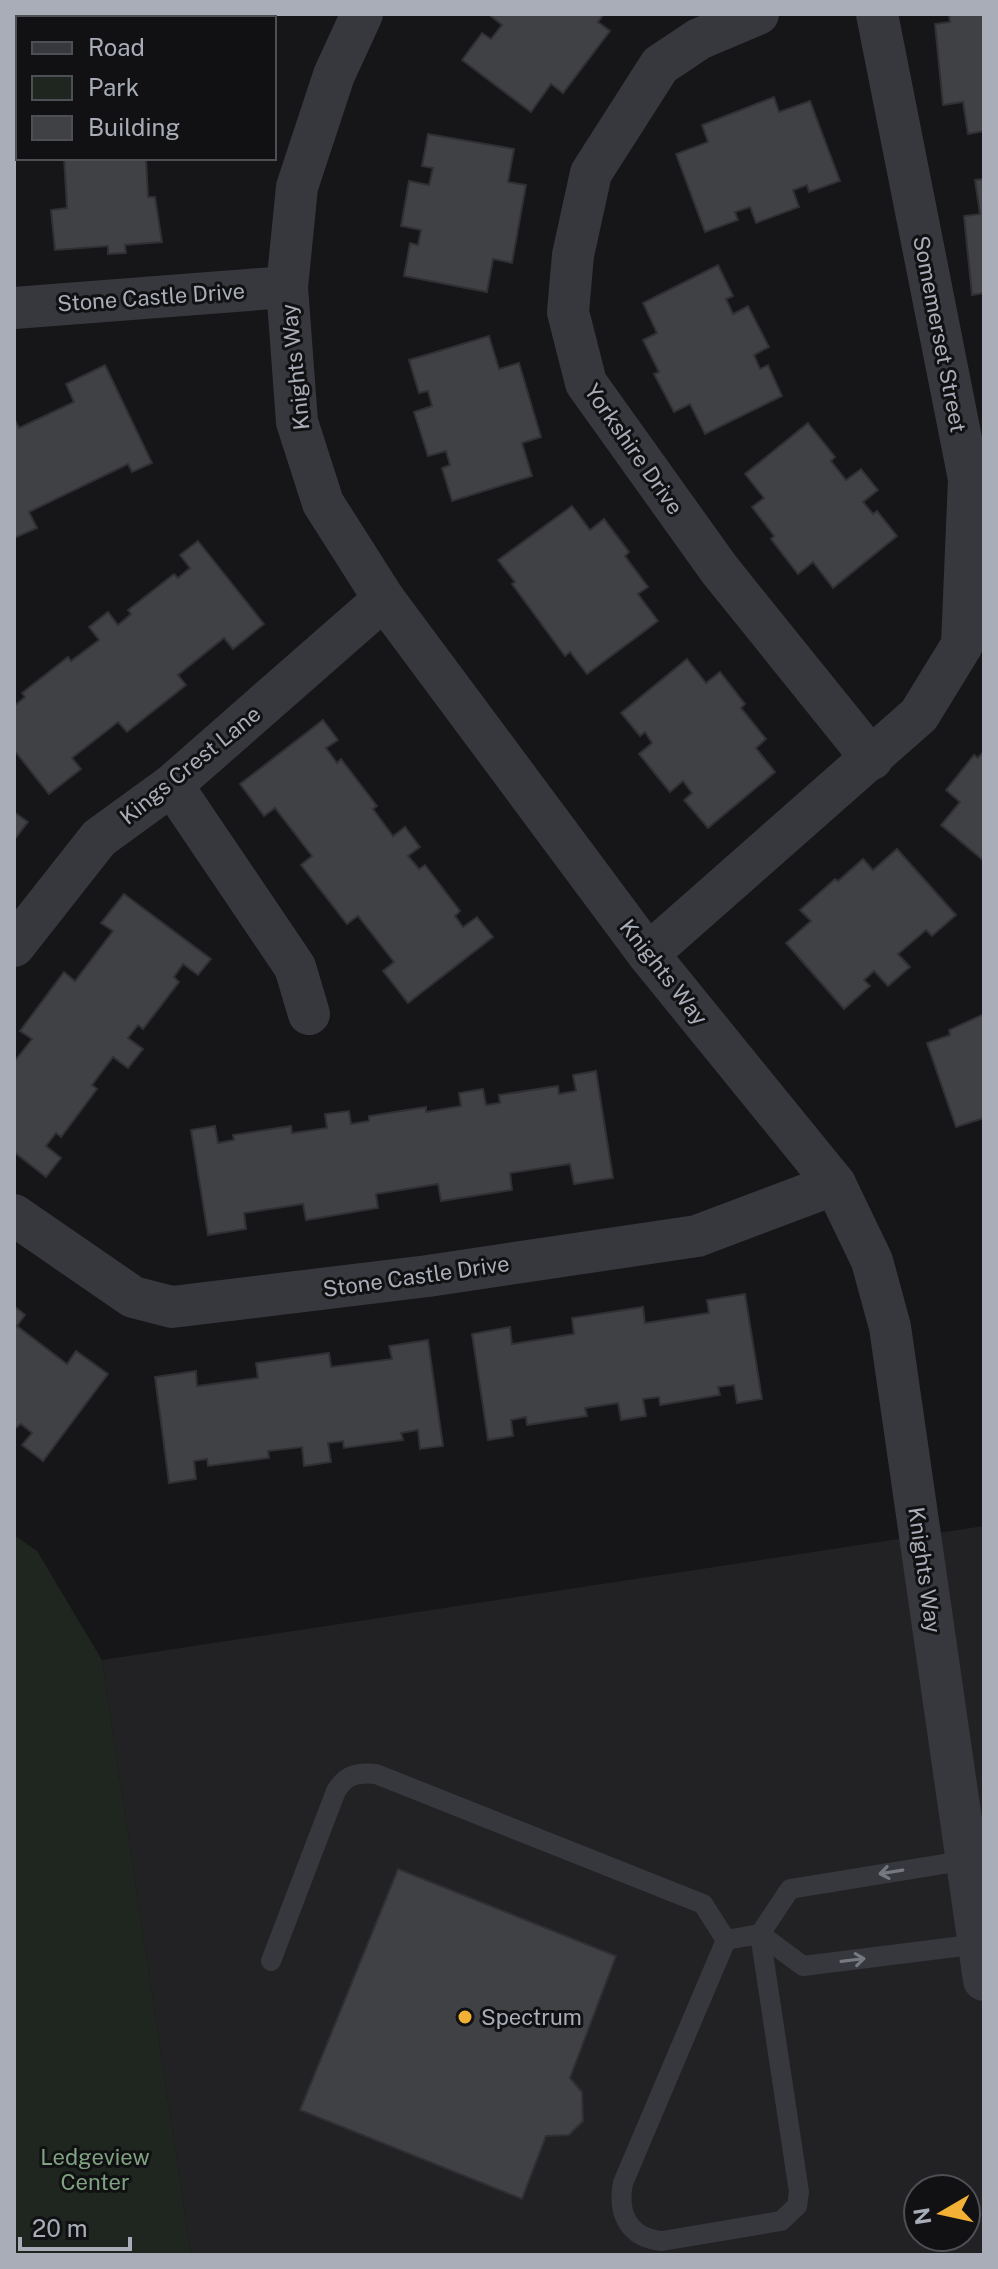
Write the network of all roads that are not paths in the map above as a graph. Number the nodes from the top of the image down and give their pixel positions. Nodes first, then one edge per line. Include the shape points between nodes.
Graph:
1 (362, 14) edge
2 (758, 14) edge
3 (877, 14) edge
4 (287, 287) junction
5 (14, 308) edge
6 (384, 599) junction
7 (872, 759) junction
8 (172, 785) junction
9 (14, 946) edge
10 (648, 954) junction
11 (309, 1014) dead end
12 (835, 1184) junction
13 (14, 1215) edge
14 (973, 1852) edge
15 (760, 1934) junction
16 (726, 1940) junction
17 (271, 1961) dead end
18 (982, 1962) edge

1 - 4 street, Knights Way via 334,75 297,187
2 - 7 street, Yorkshire Drive via 699,39 660,65 591,173 573,255 568,312 586,383 719,569
3 - 7 street, Somemerset Street via 969,479 962,645 919,715
4 - 5 street, Stone Castle Drive
4 - 6 street, Knights Way via 297,422 323,503
6 - 8 street, Kings Crest Lane
6 - 10 street, Knights Way
7 - 10 street, Somemerset Street
8 - 9 street, Kings Crest Lane via 99,838
8 - 11 street via 295,967
10 - 12 street, Knights Way
12 - 13 street, Stone Castle Drive via 697,1236 172,1307 133,1297
12 - 14 street, Knights Way via 872,1261 890,1327
14 -> 15 lane via 790,1889
14 - 18 street, Knights Way
15 - 16 lane
15 - 16 lane via 797,2206 781,2221 662,2241 645,2239 625,2219 619,2202 623,2183
15 -> 18 lane via 803,1966
16 - 17 lane via 703,1904 360,1772 344,1779 336,1791

